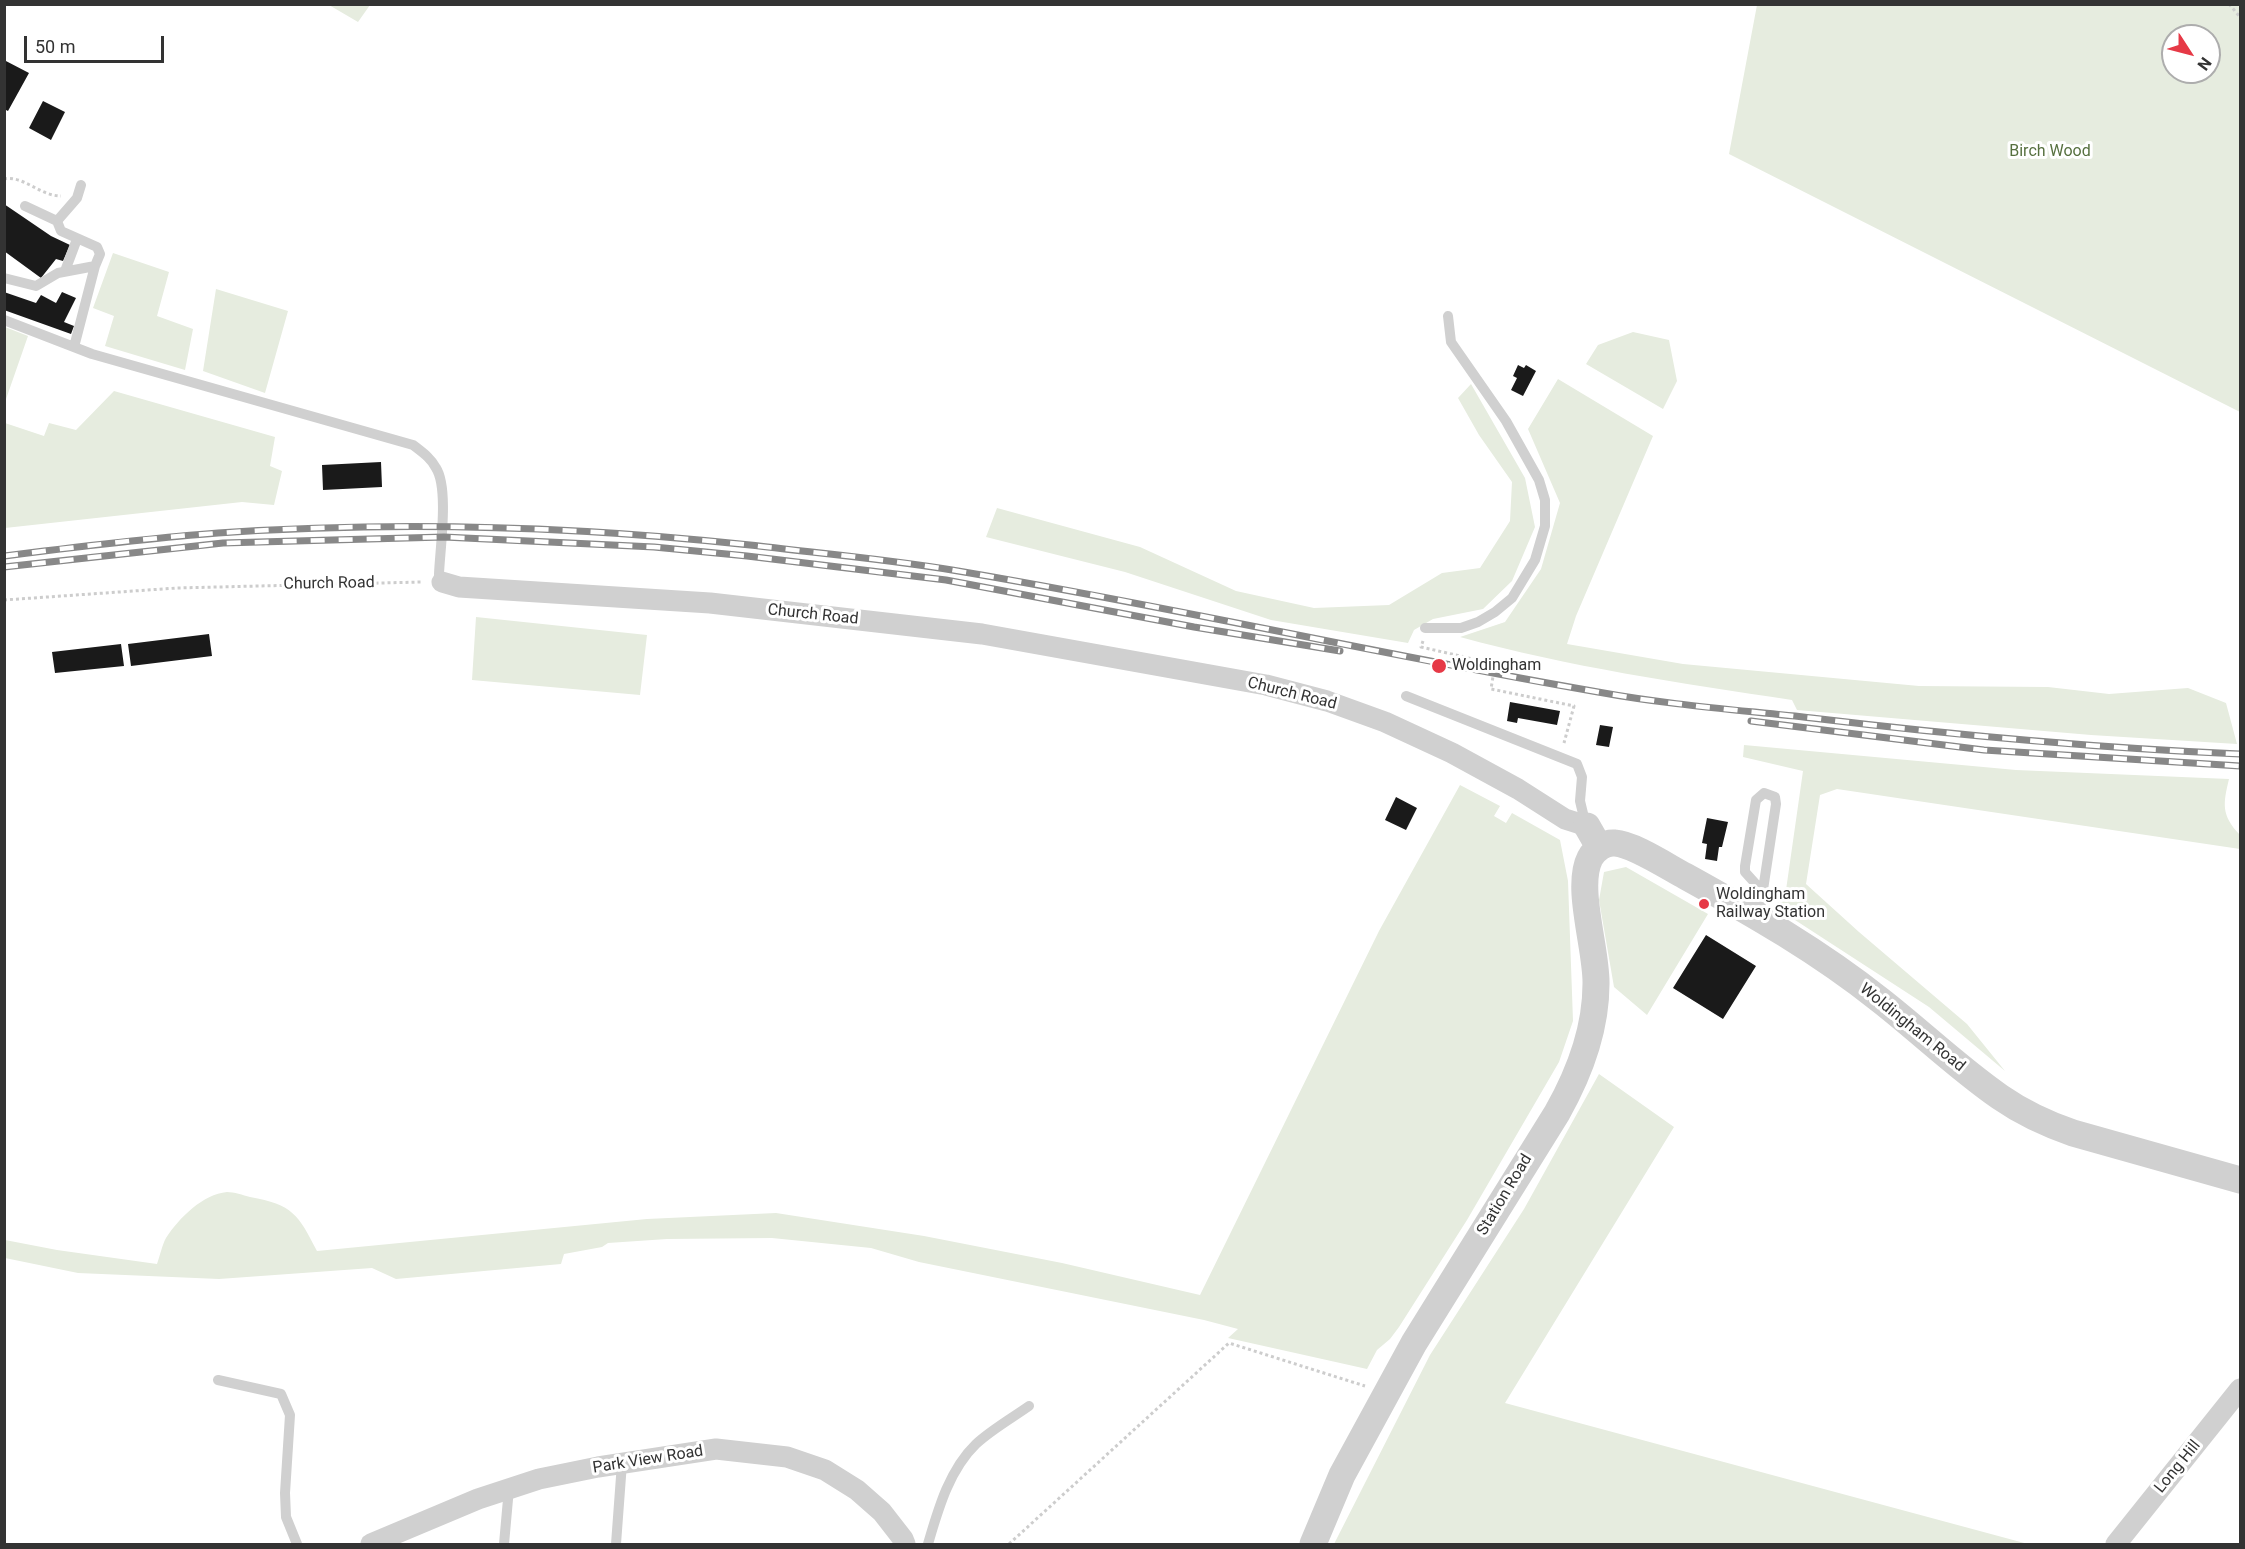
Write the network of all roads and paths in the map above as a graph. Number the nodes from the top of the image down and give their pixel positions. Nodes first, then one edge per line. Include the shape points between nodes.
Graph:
1 (2229, 4) edge
2 (2241, 17) edge
3 (4, 179) edge
4 (81, 185) joint
5 (26, 206) dead end
6 (57, 221) junction
7 (77, 239) junction
8 (95, 266) junction
9 (65, 271) junction
10 (4, 278) edge
11 (1448, 316) dead end
12 (4, 320) edge
13 (74, 347) junction
14 (441, 573) junction
15 (4, 600) edge
16 (1425, 628) joint
17 (1406, 696) dead end
18 (1560, 756) junction
19 (1593, 837) junction
20 (1763, 892) junction
21 (1759, 920) junction
22 (2241, 1180) edge
23 (218, 1380) dead end
24 (2241, 1389) edge
25 (1386, 1392) junction
26 (1029, 1406) dead end
27 (622, 1463) junction
28 (509, 1488) junction
29 (297, 1545) edge
30 (371, 1545) edge
31 (504, 1545) edge
32 (616, 1545) edge
33 (905, 1545) edge
34 (928, 1545) edge
35 (1010, 1545) edge
36 (1313, 1545) edge
37 (2116, 1545) edge

1 - 2 path
3 - 4 path via 18,180 54,196 70,193
4 - 6 lane via 77,198
5 - 6 lane
6 - 7 lane via 61,231
7 - 8 lane via 98,246 100,254
7 - 9 lane
8 - 9 lane
8 - 13 lane
9 - 10 lane via 36,286
11 - 16 lane via 1451,342 1506,421 1539,480 1545,500 1545,526 1536,560 1512,598 1478,622 1461,628
12 - 13 lane
13 - 14 lane via 413,446 437,469 442,484
14 - 15 path, Church Road
14 - 19 street, Church Road via 459,587 710,603 982,634 1266,685 1385,722 1452,753
16 - 18 path via 1421,647 1495,664 1491,689 1574,706
17 - 18 lane
18 - 19 lane via 1577,764 1580,770 1580,801
19 - 21 street, Woldingham Road via 1623,844
19 - 25 street, Station Road via 1585,891 1597,984 1581,1063 1557,1113
20 - 20 lane via 1745,872 1745,866 1756,800 1764,793 1772,794 1776,800
20 - 21 lane
21 - 22 street, Woldingham Road via 1847,975 2016,1108 2073,1133
23 - 29 lane via 281,1394 290,1415 286,1517
24 - 37 street, Long Hill
25 - 35 path via 1229,1343
25 - 36 street, Station Road via 1342,1475
26 - 34 lane via 977,1443 961,1461 946,1489
27 - 28 street, Park View Road
27 - 32 lane
27 - 33 street, Park View Road via 716,1449 787,1457 825,1470 857,1490 882,1512
28 - 30 street, Park View Road
28 - 31 lane

